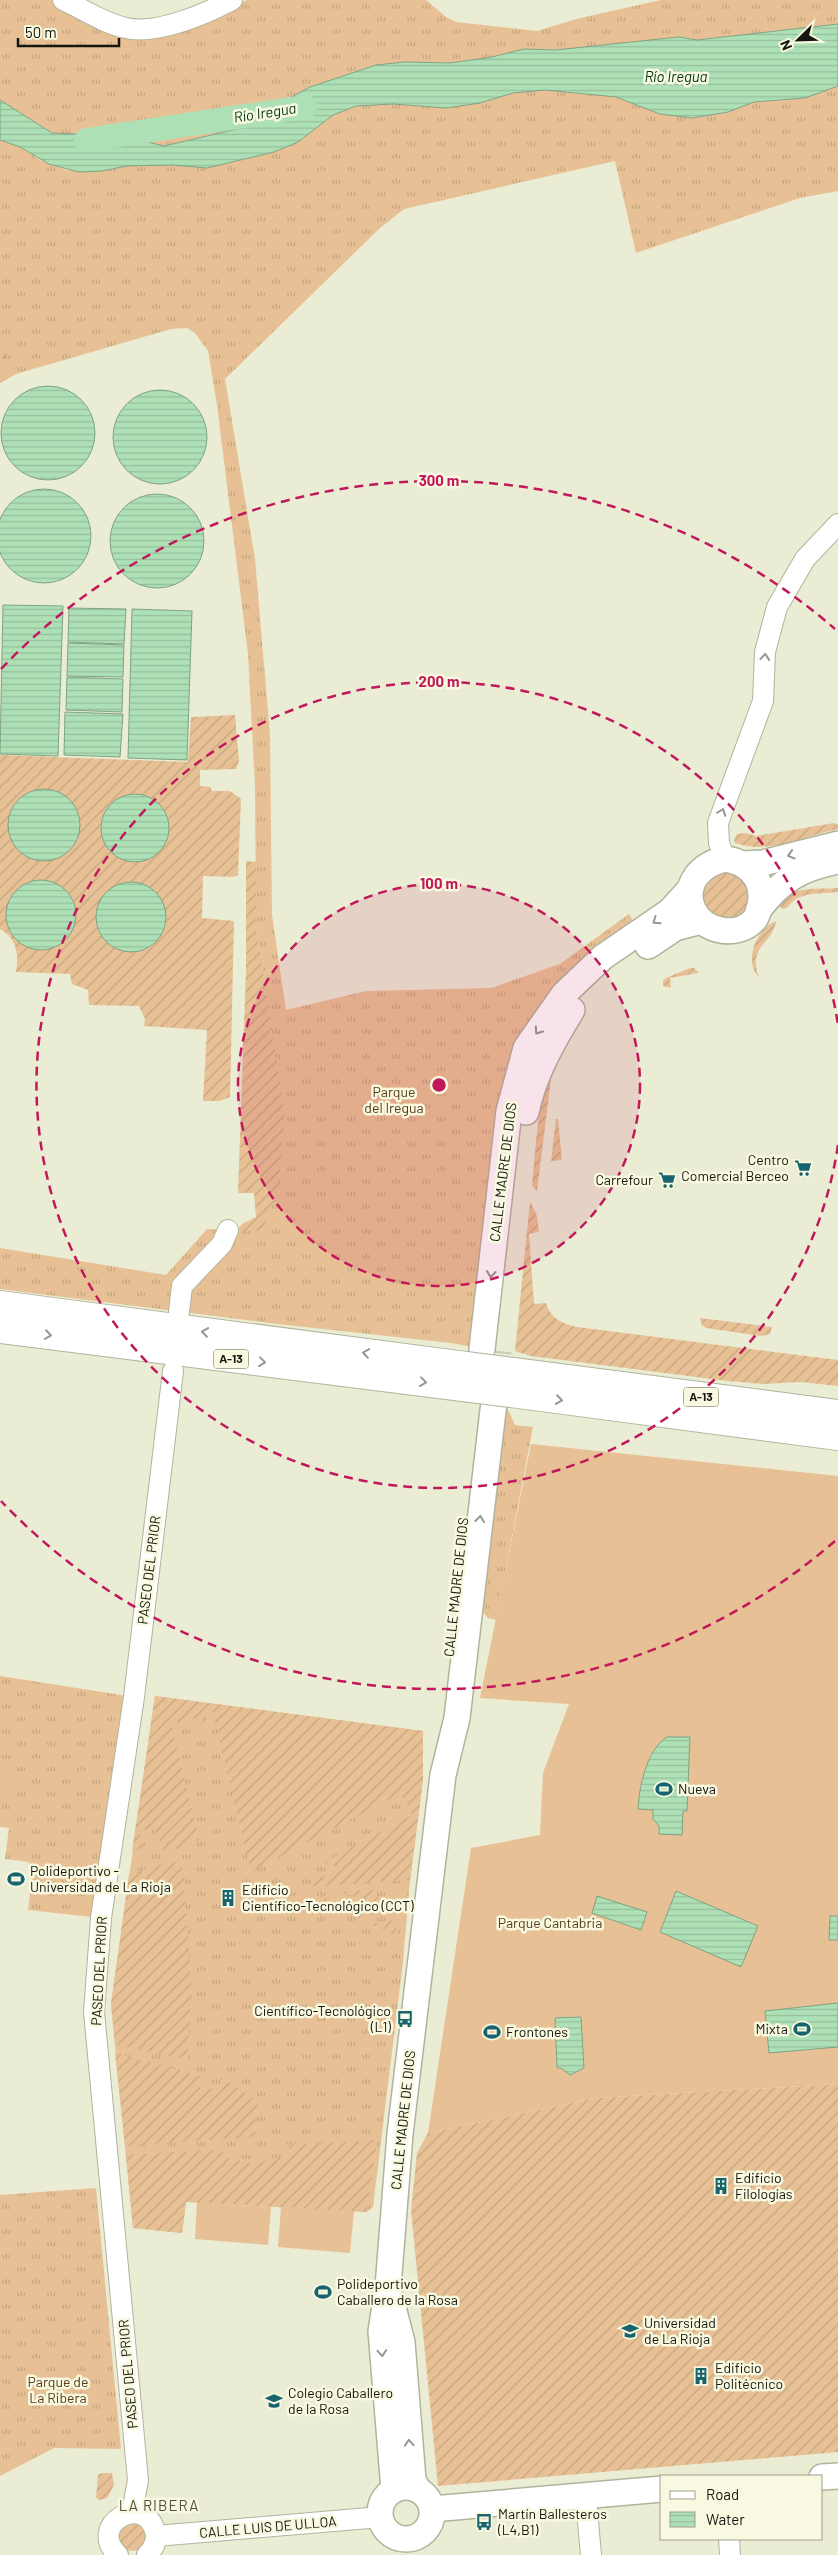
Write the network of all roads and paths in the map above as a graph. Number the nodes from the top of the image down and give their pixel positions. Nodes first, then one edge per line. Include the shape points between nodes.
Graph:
1 (63, 0) edge
2 (232, 0) edge
3 (838, 524) edge
4 (838, 844) edge
5 (838, 861) edge
6 (734, 862) junction
7 (691, 888) junction
8 (759, 908) junction
9 (702, 921) junction
10 (228, 1230) dead end
11 (0, 1305) edge
12 (179, 1312) dead end
13 (0, 1329) edge
14 (173, 1372) dead end
15 (488, 1378) junction
16 (564, 1378) junction
17 (838, 1400) edge
18 (838, 1414) edge
19 (708, 1420) junction
20 (838, 1436) edge
21 (838, 1454) edge
22 (838, 2476) edge
23 (823, 2477) edge
24 (660, 2489) edge
25 (415, 2497) junction
26 (595, 2497) junction
27 (132, 2513) junction
28 (156, 2536) junction
29 (391, 2536) edge
30 (729, 2540) edge
31 (418, 2545) edge
32 (118, 2555) edge
33 (147, 2555) edge
34 (591, 2555) edge
35 (730, 2555) edge

1 - 2 street via 125,28 142,30 205,14
6 -> 3 street via 719,843 718,823 763,701 765,652 777,607 805,559
4 -> 6 main road via 763,863
5 - 8 main road via 815,866 784,881
6 - 7 main road via 713,862 703,868
6 - 8 main road via 751,870 759,883
7 - 9 main road via 692,906
7 -> 15 main road, CALLE MADRE DE DIOS via 670,911 603,957 564,994 526,1048 509,1111
8 - 9 main road via 755,919 741,929 721,930
9 - 15 main road, CALLE MADRE DE DIOS via 675,928 614,968 577,1002 545,1054 530,1090 525,1113
10 - 12 street via 222,1244 182,1286
15 -> 11 highway, A-13
13 -> 15 highway, A-13
14 - 27 street, PASEO DEL PRIOR via 134,1698 101,1918 94,2012 138,2480
15 - 16 highway, A-13
15 -> 19 highway, A-13
15 - 25 main road, CALLE MADRE DE DIOS via 457,1718 442,1775 400,2134 388,2288 402,2342
16 - 17 highway via 648,1381
16 - 18 highway, A-13
19 - 20 highway, A-13
19 - 21 highway via 755,1437
22 - 23 main road
24 - 26 main road
25 - 26 main road
25 - 29 main road via 382,2504
25 - 31 main road via 431,2520
26 - 34 street
27 - 28 street via 146,2517
27 - 32 street via 117,2518 109,2532 111,2548
28 - 29 street, CALLE LUIS DE ULLOA
28 - 33 street
29 - 31 main road
30 - 35 street

